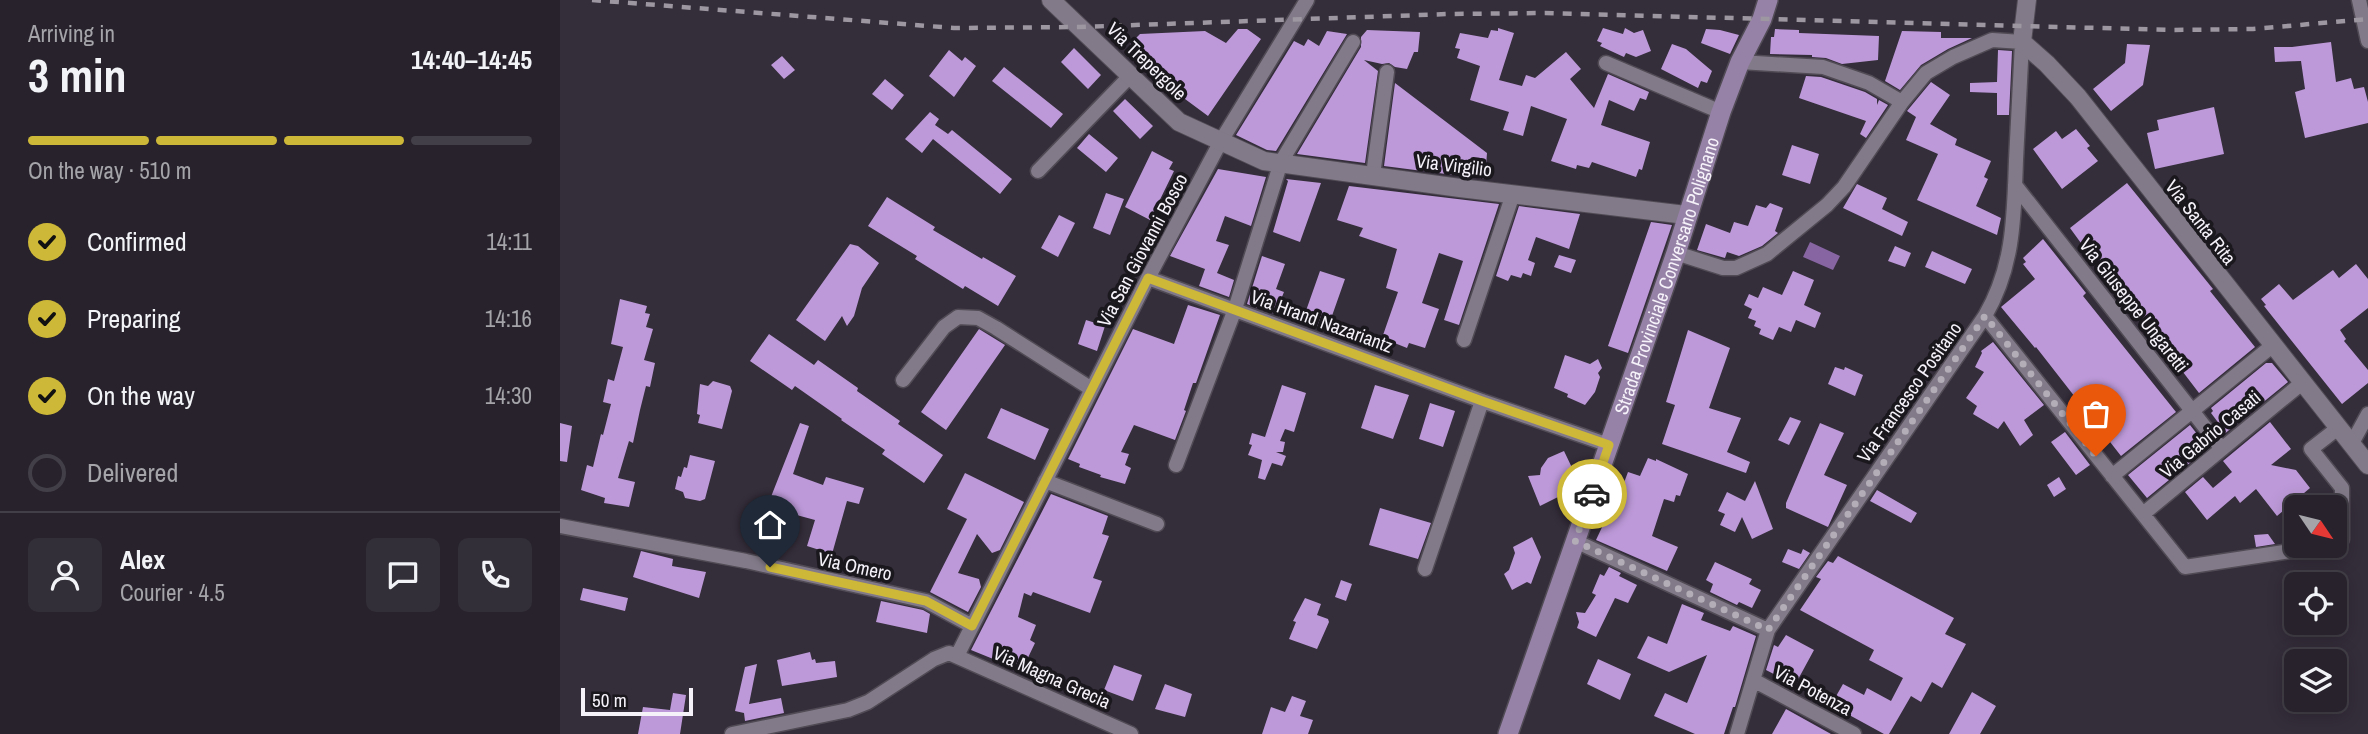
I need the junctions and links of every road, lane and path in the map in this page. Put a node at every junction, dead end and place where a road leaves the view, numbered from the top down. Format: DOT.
graph roads {
  1 [pos="1051,0"];
  2 [pos="1065,0"];
  3 [pos="1307,0"];
  4 [pos="2027,0"];
  5 [pos="2359,0"];
  6 [pos="1765,9"];
  7 [pos="1079,27"];
  8 [pos="2368,41"];
  9 [pos="1353,42"];
  10 [pos="2022,42"];
  11 [pos="1740,62"];
  12 [pos="1606,63"];
  13 [pos="1387,72"];
  14 [pos="1131,75"];
  15 [pos="1902,102"];
  16 [pos="1721,112"];
  17 [pos="1221,141"];
  18 [pos="1281,162"];
  19 [pos="1038,171"];
  20 [pos="1373,176"];
  21 [pos="2015,185"];
  22 [pos="1513,194"];
  23 [pos="1686,215"];
  24 [pos="1676,253"];
  25 [pos="1148,278"];
  26 [pos="1235,309"];
  27 [pos="1985,316"];
  28 [pos="1464,340"];
  29 [pos="2272,346"];
  30 [pos="903,380"];
  31 [pos="2302,383"];
  32 [pos="1090,388"];
  33 [pos="1482,401"];
  34 [pos="2192,411"];
  35 [pos="2368,414"];
  36 [pos="2338,428"];
  37 [pos="1609,445"];
  38 [pos="2351,445"];
  39 [pos="2222,449"];
  40 [pos="1176,465"];
  41 [pos="2368,465"];
  42 [pos="2112,476"];
  43 [pos="1045,481"];
  44 [pos="2342,495"];
  45 [pos="2143,514"];
  46 [pos="1157,524"];
  47 [pos="560,526"];
  48 [pos="1575,541"];
  49 [pos="2284,552"];
  50 [pos="1425,569"];
  51 [pos="972,626"];
  52 [pos="1768,630"];
  53 [pos="957,656"];
  54 [pos="1753,680"];
  55 [pos="732,734"];
  56 [pos="1131,734"];
  57 [pos="1508,734"];
  58 [pos="1737,734"];
  59 [pos="1854,734"];
  1 -- 7 [label="street, Via Trepergole"];
  2 -- 7 [label="street"];
  3 -- 17 [label="street, Via San Giovanni Bosco"];
  4 -- 10 [label="street"];
  5 -- 8 [label="street"];
  6 -- 11 [label="main road, Strada Provinciale Conversano Polignano"];
  7 -- 14 [label="street, Via Trepergole"];
  9 -- 18 [label="street"];
  10 -- 15 [label="street"];
  10 -- 21 [label="street, Via Francesco Positano"];
  10 -- 29 [label="street, Via Santa Rita"];
  11 -- 15 [label="street"];
  11 -- 16 [label="main road, Strada Provinciale Conversano Polignano"];
  12 -- 16 [label="street"];
  13 -- 20 [label="street"];
  14 -- 17 [label="street, Via Trepergole"];
  14 -- 19 [label="street"];
  15 -- 24 [label="street"];
  16 -- 23 [label="main road, Strada Provinciale Conversano Polignano"];
  17 -- 18 [label="street, Via Virgilio"];
  17 -- 25 [label="street, Via San Giovanni Bosco"];
  18 -- 20 [label="street, Via Virgilio"];
  18 -- 26 [label="street"];
  20 -- 22 [label="street, Via Virgilio"];
  21 -- 27 [label="street, Via Francesco Positano"];
  21 -- 34 [label="street, Via Giuseppe Ungaretti"];
  22 -- 23 [label="street, Via Virgilio"];
  22 -- 28 [label="street"];
  23 -- 24 [label="main road, Strada Provinciale Conversano Polignano"];
  24 -- 37 [label="main road, Strada Provinciale Conversano Polignano"];
  25 -- 26 [label="street, Via Hrand Nazariantz"];
  25 -- 32 [label="street, Via San Giovanni Bosco"];
  26 -- 33 [label="street, Via Hrand Nazariantz"];
  26 -- 40 [label="street"];
  27 -- 42 [label="street"];
  27 -- 52 [label="street, Via Francesco Positano"];
  29 -- 31 [label="street, Via Santa Rita"];
  29 -- 34 [label="street"];
  30 -- 32 [label="street"];
  31 -- 36 [label="street, Via Santa Rita"];
  31 -- 39 [label="street, Via Gabrio Casati"];
  32 -- 43 [label="street, Via San Giovanni Bosco"];
  33 -- 37 [label="street, Via Hrand Nazariantz"];
  33 -- 50 [label="street"];
  34 -- 39 [label="street, Via Giuseppe Ungaretti"];
  34 -- 42 [label="street"];
  35 -- 38 [label="street"];
  36 -- 38 [label="street, Via Santa Rita"];
  36 -- 44 [label="street"];
  37 -- 48 [label="main road, Strada Provinciale Conversano Polignano"];
  38 -- 41 [label="street, Via Santa Rita"];
  39 -- 45 [label="street, Via Gabrio Casati"];
  42 -- 45 [label="street"];
  43 -- 46 [label="street"];
  43 -- 51 [label="street, Via San Giovanni Bosco"];
  45 -- 49 [label="street"];
  47 -- 51 [label="street, Via Omero"];
  48 -- 52 [label="street"];
  48 -- 57 [label="main road, Strada Provinciale Conversano Polignano"];
  51 -- 53 [label="street, Via San Giovanni Bosco"];
  52 -- 54 [label="street, Via Francesco Positano"];
  53 -- 55 [label="street"];
  53 -- 56 [label="street, Via Magna Grecia"];
  54 -- 58 [label="street, Via Francesco Positano"];
  54 -- 59 [label="street, Via Potenza"];
}
